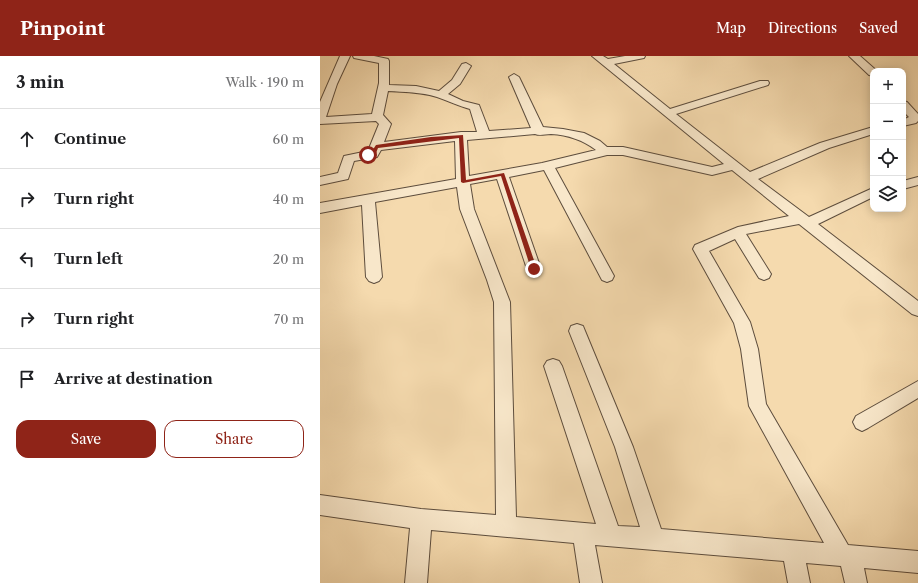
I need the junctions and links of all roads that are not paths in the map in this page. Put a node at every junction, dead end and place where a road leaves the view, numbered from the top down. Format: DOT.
graph roads {
  1 [pos="345,56"];
  2 [pos="358,56"];
  3 [pos="640,56"];
  4 [pos="854,56"];
  5 [pos="601,60"];
  6 [pos="466,66"];
  7 [pos="870,70"];
  8 [pos="514,77"];
  9 [pos="764,83"];
  10 [pos="383,88"];
  11 [pos="441,94"];
  12 [pos="906,106"];
  13 [pos="667,112"];
  14 [pos="916,113"];
  15 [pos="320,117"];
  16 [pos="378,117"];
  17 [pos="320,121"];
  18 [pos="906,122"];
  19 [pos="870,131"];
  20 [pos="539,132"];
  21 [pos="484,135"];
  22 [pos="461,136"];
  23 [pos="376,147"];
  24 [pos="604,151"];
  25 [pos="548,166"];
  26 [pos="733,166"];
  27 [pos="502,174"];
  28 [pos="344,176"];
  29 [pos="749,178"];
  30 [pos="320,181"];
  31 [pos="463,182"];
  32 [pos="918,182"];
  33 [pos="906,184"];
  34 [pos="870,193"];
  35 [pos="368,199"];
  36 [pos="345,203"];
  37 [pos="320,208"];
  38 [pos="804,221"];
  39 [pos="737,232"];
  40 [pos="534,269"];
  41 [pos="764,274"];
  42 [pos="607,276"];
  43 [pos="374,277"];
  44 [pos="916,307"];
  45 [pos="577,331"];
  46 [pos="553,366"];
  47 [pos="918,389"];
  48 [pos="862,422"];
  49 [pos="320,505"];
  50 [pos="421,519"];
  51 [pos="506,526"];
  52 [pos="583,533"];
  53 [pos="611,536"];
  54 [pos="654,539"];
  55 [pos="792,550"];
  56 [pos="846,555"];
  57 [pos="918,562"];
  58 [pos="416,583"];
  59 [pos="591,583"];
  60 [pos="799,583"];
  61 [pos="856,583"];
  1 -- 15 [label="street"];
  2 -- 10 [label="street"];
  3 -- 5 [label="street"];
  4 -- 7 [label="street"];
  5 -- 13 [label="street"];
  6 -- 11 [label="street"];
  8 -- 20 [label="street"];
  9 -- 13 [label="street"];
  10 -- 11 [label="street"];
  10 -- 16 [label="street"];
  11 -- 21 [label="street"];
  12 -- 14 [label="street"];
  13 -- 26 [label="street"];
  14 -- 18 [label="street"];
  16 -- 17 [label="street"];
  16 -- 23 [label="street"];
  19 -- 29 [label="street"];
  20 -- 21 [label="street"];
  20 -- 24 [label="street"];
  21 -- 22 [label="street"];
  22 -- 23 [label="street"];
  22 -- 31 [label="street"];
  23 -- 28 [label="street"];
  24 -- 25 [label="street"];
  24 -- 26 [label="street"];
  25 -- 27 [label="street"];
  25 -- 42 [label="street"];
  26 -- 29 [label="street"];
  27 -- 31 [label="street"];
  27 -- 40 [label="street"];
  28 -- 30 [label="street"];
  28 -- 36 [label="street"];
  29 -- 38 [label="street"];
  31 -- 35 [label="street"];
  31 -- 51 [label="street"];
  32 -- 33 [label="street"];
  34 -- 38 [label="street"];
  35 -- 36 [label="street"];
  35 -- 43 [label="street"];
  36 -- 37 [label="street"];
  38 -- 39 [label="street"];
  38 -- 44 [label="street"];
  39 -- 41 [label="street"];
  39 -- 56 [label="street"];
  45 -- 54 [label="street"];
  46 -- 53 [label="street"];
  47 -- 48 [label="street"];
  49 -- 50 [label="street"];
  50 -- 51 [label="street"];
  50 -- 58 [label="street"];
  51 -- 52 [label="street"];
  52 -- 53 [label="street"];
  52 -- 59 [label="street"];
  53 -- 54 [label="street"];
  54 -- 55 [label="street"];
  55 -- 56 [label="street"];
  55 -- 60 [label="street"];
  56 -- 57 [label="street"];
  56 -- 61 [label="street"];
}
